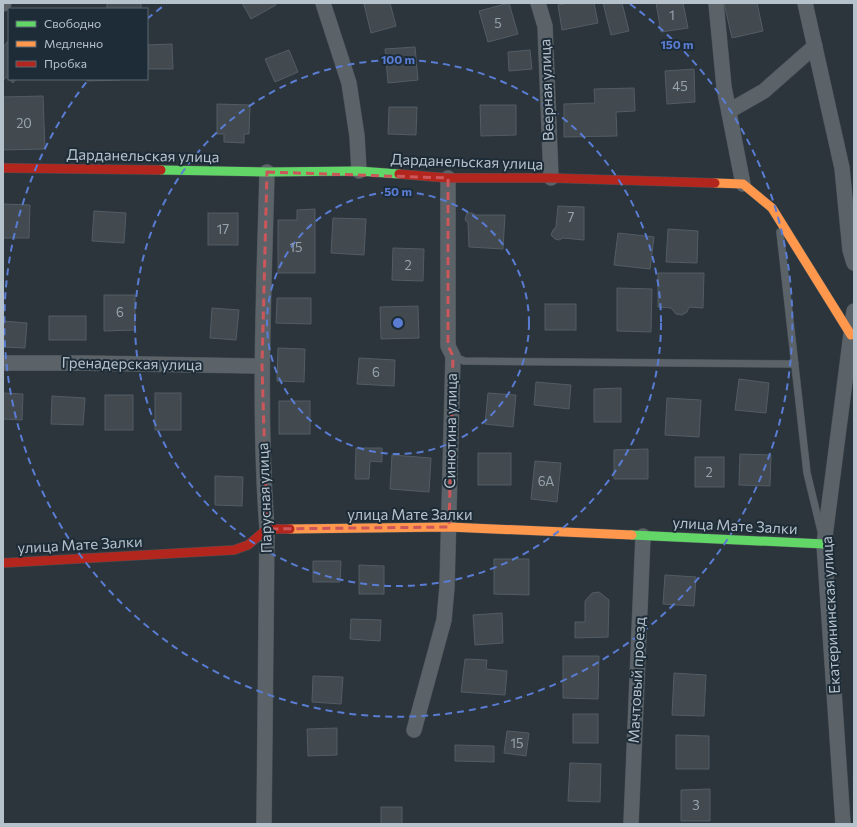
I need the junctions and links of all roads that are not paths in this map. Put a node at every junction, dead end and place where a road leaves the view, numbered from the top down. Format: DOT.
graph roads {
  1 [pos="323,3"];
  2 [pos="538,3"];
  3 [pos="716,3"];
  4 [pos="805,3"];
  5 [pos="815,46"];
  6 [pos="729,111"];
  7 [pos="3,168"];
  8 [pos="359,171"];
  9 [pos="267,172"];
  10 [pos="448,178"];
  11 [pos="551,178"];
  12 [pos="743,184"];
  13 [pos="778,218"];
  14 [pos="854,263"];
  15 [pos="854,311"];
  16 [pos="851,335"];
  17 [pos="453,356"];
  18 [pos="3,363"];
  19 [pos="795,364"];
  20 [pos="262,366"];
  21 [pos="449,527"];
  22 [pos="266,529"];
  23 [pos="643,536"];
  24 [pos="824,544"];
  25 [pos="3,563"];
  26 [pos="414,730"];
  27 [pos="264,824"];
  28 [pos="631,824"];
  29 [pos="843,824"];
  1 -- 8 [label="street"];
  2 -- 11 [label="street, Веерная улица"];
  3 -- 6 [label="street"];
  4 -- 5 [label="street"];
  5 -- 6 [label="street"];
  5 -- 14 [label="street"];
  6 -- 12 [label="street"];
  7 -- 9 [label="street, Дарданельская улица"];
  8 -- 9 [label="street, Дарданельская улица"];
  8 -- 10 [label="street, Дарданельская улица"];
  9 -- 20 [label="street, Парусная улица"];
  10 -- 11 [label="street, Дарданельская улица"];
  10 -- 17 [label="street, Синютина улица"];
  11 -- 12 [label="street, Дарданельская улица"];
  12 -- 13 [label="street"];
  13 -- 16 [label="street"];
  13 -- 19 [label="lane"];
  15 -- 16 [label="street, Екатерининская улица"];
  16 -- 24 [label="street, Екатерининская улица"];
  17 -- 19 [label="lane"];
  17 -- 21 [label="street, Синютина улица"];
  18 -- 20 [label="street, Гренадерская улица"];
  19 -- 24 [label="lane"];
  20 -- 22 [label="street, Парусная улица"];
  21 -- 22 [label="street, улица Мате Залки"];
  21 -- 23 [label="street, улица Мате Залки"];
  21 -- 26 [label="street, Синютина улица"];
  22 -- 25 [label="street, улица Мате Залки"];
  22 -- 27 [label="street, Парусная улица"];
  23 -- 24 [label="street, улица Мате Залки"];
  23 -- 28 [label="street, Мачтовый проезд"];
  24 -- 29 [label="street, Екатерининская улица"];
}
